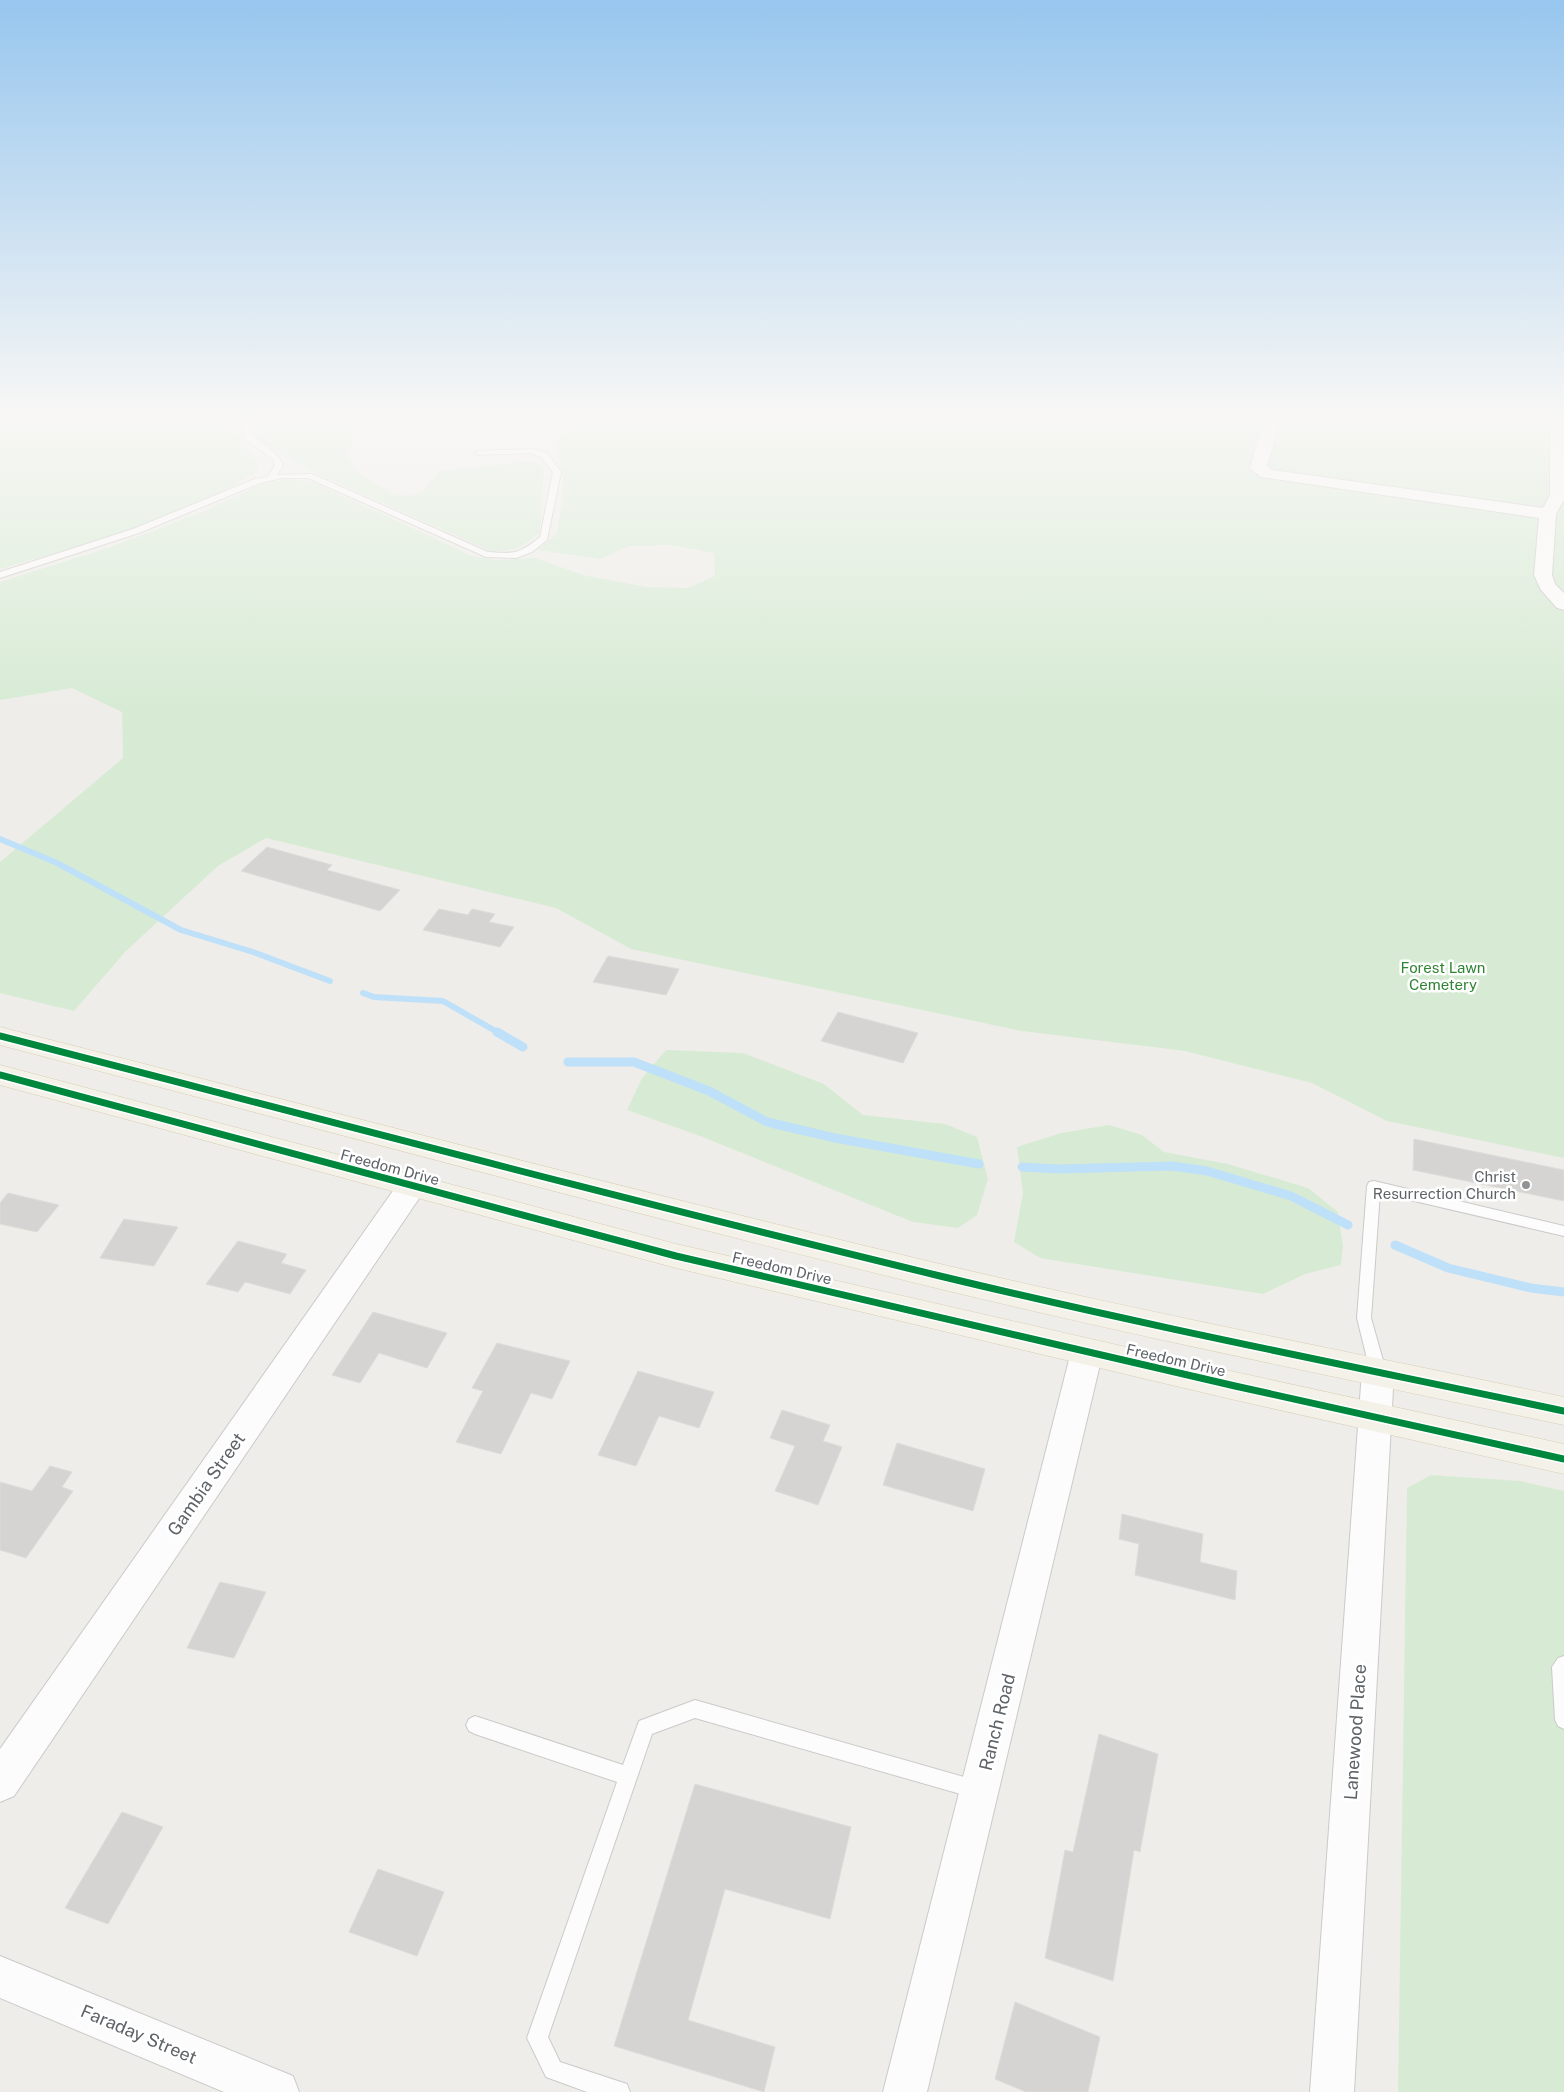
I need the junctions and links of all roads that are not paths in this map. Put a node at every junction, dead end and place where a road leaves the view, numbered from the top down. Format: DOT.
graph roads {
  1 [pos="183,512"];
  2 [pos="390,512"];
  3 [pos="549,512"];
  4 [pos="1531,512"];
  5 [pos="1548,514"];
  6 [pos="0,575"];
  7 [pos="1564,604"];
  8 [pos="0,1036"];
  9 [pos="0,1075"];
  10 [pos="412,1186"];
  11 [pos="1564,1231"];
  12 [pos="1087,1352"];
  13 [pos="1378,1371"];
  14 [pos="1564,1411"];
  15 [pos="1375,1417"];
  16 [pos="1564,1459"];
  17 [pos="1564,1664"];
  18 [pos="1564,1720"];
  19 [pos="475,1725"];
  20 [pos="628,1776"];
  21 [pos="0,1782"];
  22 [pos="980,1790"];
  23 [pos="0,1977"];
  24 [pos="277,2092"];
  25 [pos="619,2092"];
  26 [pos="905,2092"];
  27 [pos="1332,2092"];
  1 -- 6 [label="lane"];
  2 -- 3 [label="lane"];
  4 -- 5 [label="street"];
  5 -- 7 [label="street"];
  8 -- 13 [label="main road, Freedom Drive"];
  9 -- 10 [label="main road, Freedom Drive"];
  10 -- 12 [label="main road, Freedom Drive"];
  10 -- 21 [label="street, Gambia Street"];
  11 -- 13 [label="lane"];
  12 -- 15 [label="main road, Freedom Drive"];
  12 -- 22 [label="street, Ranch Road"];
  13 -- 14 [label="main road, Freedom Drive"];
  13 -- 15 [label="street, Lanewood Place"];
  15 -- 16 [label="main road, Freedom Drive"];
  15 -- 27 [label="street, Lanewood Place"];
  17 -- 18 [label="lane"];
  19 -- 20 [label="lane"];
  20 -- 22 [label="lane"];
  20 -- 25 [label="lane"];
  22 -- 26 [label="street, Ranch Road"];
  23 -- 24 [label="street, Faraday Street"];
}
